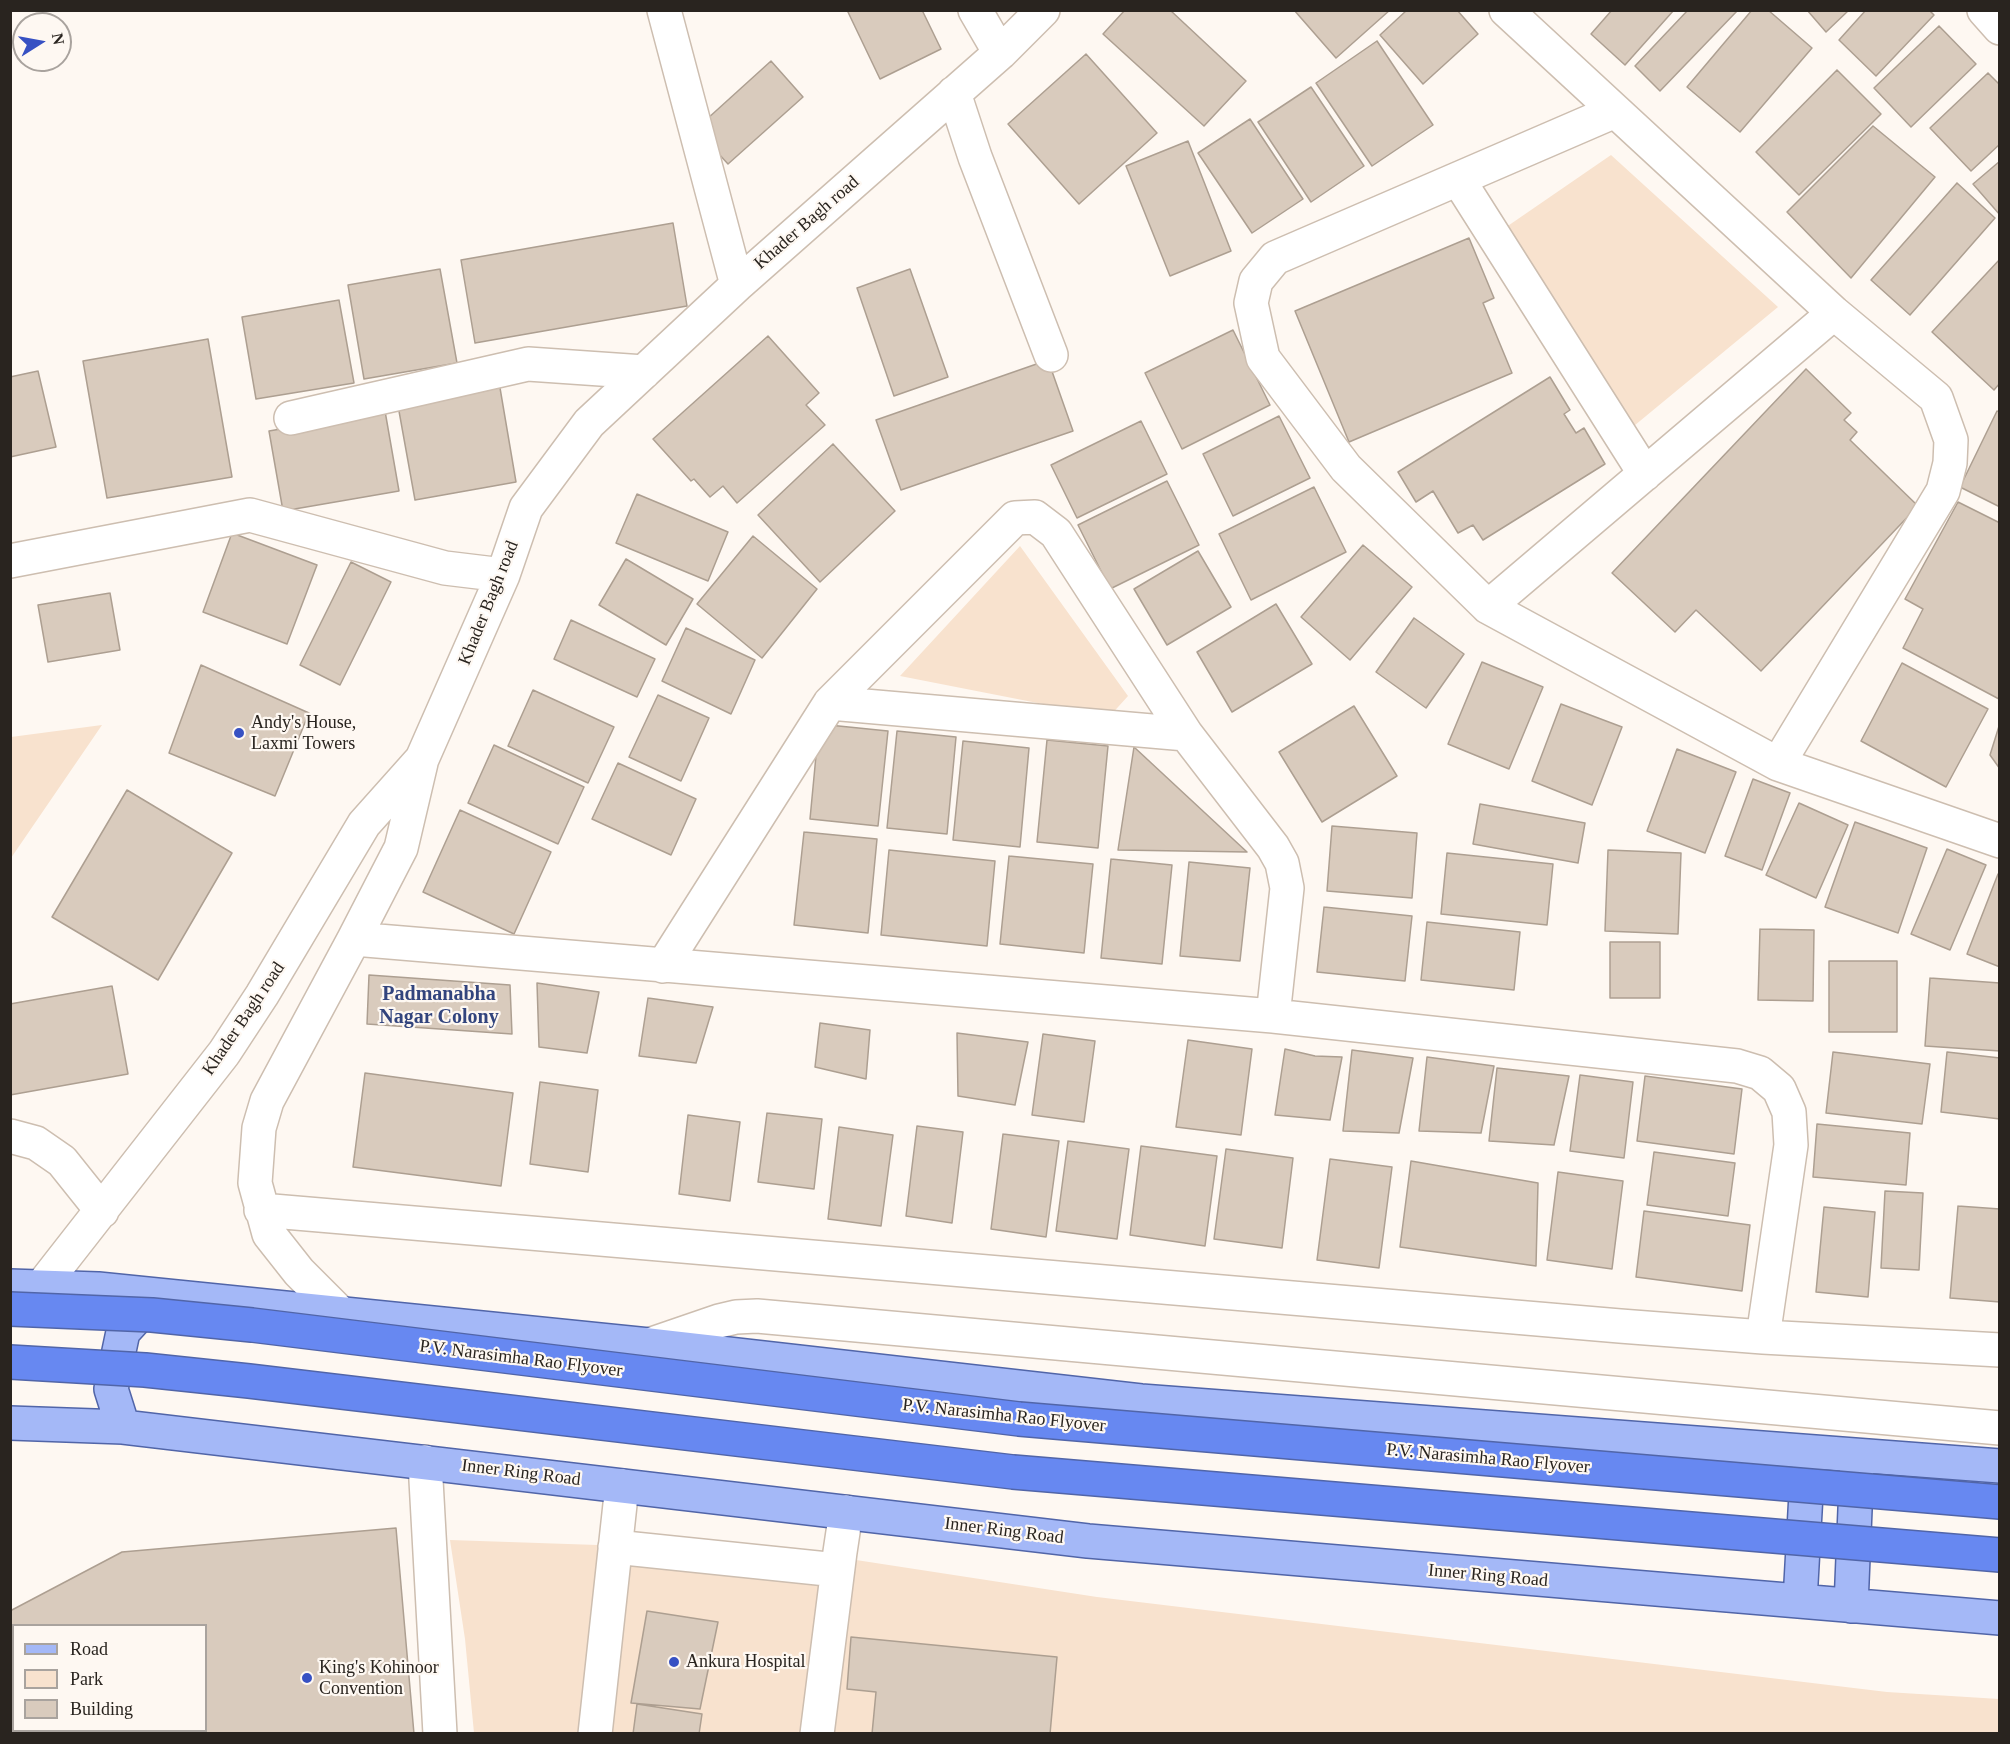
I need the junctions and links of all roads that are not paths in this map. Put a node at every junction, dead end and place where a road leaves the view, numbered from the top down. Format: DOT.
graph roads {
  1 [pos="664,10"];
  2 [pos="975,10"];
  3 [pos="1043,10"];
  4 [pos="1506,10"];
  5 [pos="1984,10"];
  6 [pos="2000,28"];
  7 [pos="1000,53"];
  8 [pos="954,93"];
  9 [pos="1616,111"];
  10 [pos="1458,179"];
  11 [pos="737,285"];
  12 [pos="1834,313"];
  13 [pos="1052,355"];
  14 [pos="644,372"];
  15 [pos="291,418"];
  16 [pos="1646,474"];
  17 [pos="10,561"];
  18 [pos="502,575"];
  19 [pos="1488,607"];
  20 [pos="830,703"];
  21 [pos="1186,734"];
  22 [pos="422,759"];
  23 [pos="1778,764"];
  24 [pos="2000,841"];
  25 [pos="354,939"];
  26 [pos="663,966"];
  27 [pos="1274,1016"];
  28 [pos="10,1136"];
  29 [pos="102,1210"];
  30 [pos="261,1210"];
  31 [pos="26,1286"];
  32 [pos="157,1295"];
  33 [pos="10,1309"];
  34 [pos="342,1315"];
  35 [pos="1763,1337"];
  36 [pos="649,1345"];
  37 [pos="2000,1350"];
  38 [pos="10,1362"];
  39 [pos="10,1423"];
  40 [pos="123,1427"];
  41 [pos="2000,1428"];
  42 [pos="1808,1450"];
  43 [pos="1857,1454"];
  44 [pos="425,1462"];
  45 [pos="2000,1466"];
  46 [pos="622,1486"];
  47 [pos="2000,1502"];
  48 [pos="846,1512"];
  49 [pos="615,1546"];
  50 [pos="2000,1555"];
  51 [pos="837,1570"];
  52 [pos="1800,1601"];
  53 [pos="1851,1606"];
  54 [pos="2000,1618"];
  55 [pos="440,1734"];
  56 [pos="595,1734"];
  57 [pos="817,1734"];
  1 -- 11 [label="street"];
  2 -- 7 [label="street"];
  3 -- 7 [label="street, Khader Bagh road"];
  4 -- 9 [label="street"];
  5 -- 6 [label="street"];
  7 -- 8 [label="street, Khader Bagh road"];
  8 -- 11 [label="street, Khader Bagh road"];
  8 -- 13 [label="street"];
  9 -- 10 [label="street"];
  9 -- 12 [label="street"];
  10 -- 16 [label="street"];
  10 -- 19 [label="street"];
  11 -- 14 [label="street, Khader Bagh road"];
  12 -- 16 [label="street"];
  12 -- 23 [label="street"];
  14 -- 15 [label="street"];
  14 -- 18 [label="street, Khader Bagh road"];
  16 -- 19 [label="street"];
  17 -- 18 [label="street"];
  18 -- 22 [label="street, Khader Bagh road"];
  19 -- 23 [label="street"];
  20 -- 21 [label="street"];
  20 -- 21 [label="street"];
  20 -- 26 [label="street"];
  21 -- 27 [label="street"];
  22 -- 25 [label="street"];
  22 -- 29 [label="street, Khader Bagh road"];
  23 -- 24 [label="street"];
  25 -- 26 [label="street"];
  25 -- 30 [label="street"];
  26 -- 27 [label="street"];
  27 -- 35 [label="street"];
  28 -- 29 [label="street"];
  29 -- 31 [label="street, Khader Bagh road"];
  30 -- 34 [label="street"];
  30 -- 35 [label="street"];
  31 -- 32 [label="main road"];
  32 -- 34 [label="main road"];
  32 -- 40 [label="main road"];
  33 -- 47 [label="highway, P.V. Narasimha Rao Flyover, bridge"];
  34 -- 36 [label="main road"];
  35 -- 37 [label="street"];
  36 -- 41 [label="street"];
  36 -- 42 [label="main road"];
  38 -- 50 [label="highway, bridge"];
  39 -- 40 [label="main road, Inner Ring Road"];
  40 -- 44 [label="main road, Inner Ring Road"];
  42 -- 43 [label="main road"];
  42 -- 52 [label="main road"];
  43 -- 45 [label="main road"];
  43 -- 53 [label="main road"];
  44 -- 46 [label="main road, Inner Ring Road"];
  44 -- 55 [label="street"];
  46 -- 48 [label="main road, Inner Ring Road"];
  46 -- 49 [label="street"];
  48 -- 51 [label="street"];
  48 -- 52 [label="main road, Inner Ring Road"];
  49 -- 51 [label="street"];
  49 -- 56 [label="street"];
  51 -- 57 [label="street"];
  52 -- 53 [label="main road, Inner Ring Road"];
  53 -- 54 [label="main road, Inner Ring Road"];
}
